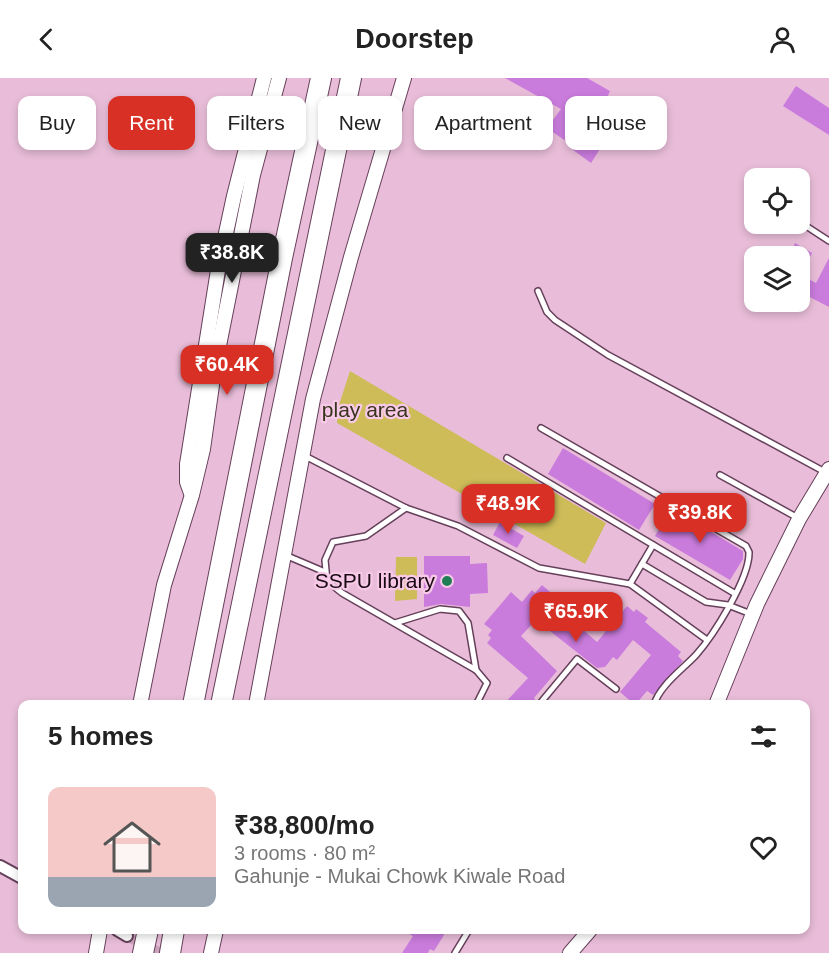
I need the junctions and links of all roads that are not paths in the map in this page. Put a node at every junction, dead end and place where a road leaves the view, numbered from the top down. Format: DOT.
graph roads {
  1 [pos="264,78"];
  2 [pos="279,78"];
  3 [pos="321,78"];
  4 [pos="351,78"];
  5 [pos="404,78"];
  6 [pos="810,229"];
  7 [pos="829,241"];
  8 [pos="538,291"];
  9 [pos="541,428"];
  10 [pos="301,454"];
  11 [pos="507,458"];
  12 [pos="828,471"];
  13 [pos="720,475"];
  14 [pos="192,495"];
  15 [pos="406,508"];
  16 [pos="800,519"];
  17 [pos="653,545"];
  18 [pos="282,554"];
  19 [pos="642,564"];
  20 [pos="325,572"];
  21 [pos="630,584"];
  22 [pos="734,593"];
  23 [pos="728,605"];
  24 [pos="753,615"];
  25 [pos="395,623"];
  26 [pos="707,640"];
  27 [pos="476,670"];
  28 [pos="616,689"];
  29 [pos="141,700"];
  30 [pos="194,700"];
  31 [pos="221,700"];
  32 [pos="257,700"];
  33 [pos="478,700"];
  34 [pos="543,700"];
  35 [pos="657,700"];
  36 [pos="718,700"];
  37 [pos="0,866"];
  38 [pos="18,876"];
  39 [pos="99,934"];
  40 [pos="147,934"];
  41 [pos="173,934"];
  42 [pos="215,934"];
  43 [pos="466,934"];
  44 [pos="587,934"];
  45 [pos="96,953"];
  46 [pos="143,953"];
  47 [pos="170,953"];
  48 [pos="211,953"];
  49 [pos="454,953"];
  50 [pos="570,953"];
  1 -- 14 [label="street"];
  2 -- 14 [label="street"];
  3 -- 30 [label="highway"];
  4 -- 31 [label="highway"];
  5 -- 10 [label="street"];
  6 -- 7 [label="lane"];
  8 -- 12 [label="lane"];
  9 -- 22 [label="lane"];
  10 -- 15 [label="lane"];
  10 -- 18 [label="street"];
  11 -- 17 [label="lane"];
  12 -- 16 [label="street"];
  13 -- 16 [label="lane"];
  14 -- 29 [label="street"];
  15 -- 20 [label="lane"];
  15 -- 21 [label="lane"];
  16 -- 24 [label="street"];
  17 -- 19 [label="lane"];
  17 -- 22 [label="lane"];
  18 -- 20 [label="lane"];
  18 -- 32 [label="street"];
  19 -- 21 [label="lane"];
  19 -- 23 [label="lane"];
  20 -- 25 [label="lane"];
  21 -- 26 [label="lane"];
  22 -- 23 [label="lane"];
  23 -- 24 [label="lane"];
  23 -- 26 [label="lane"];
  24 -- 36 [label="street"];
  25 -- 27 [label="lane"];
  25 -- 27 [label="lane"];
  26 -- 35 [label="lane"];
  27 -- 33 [label="lane"];
  28 -- 34 [label="lane"];
  37 -- 38 [label="street"];
  39 -- 45 [label="street"];
  40 -- 46 [label="highway"];
  41 -- 47 [label="highway"];
  42 -- 48 [label="street"];
  43 -- 49 [label="lane"];
  44 -- 50 [label="street"];
}
